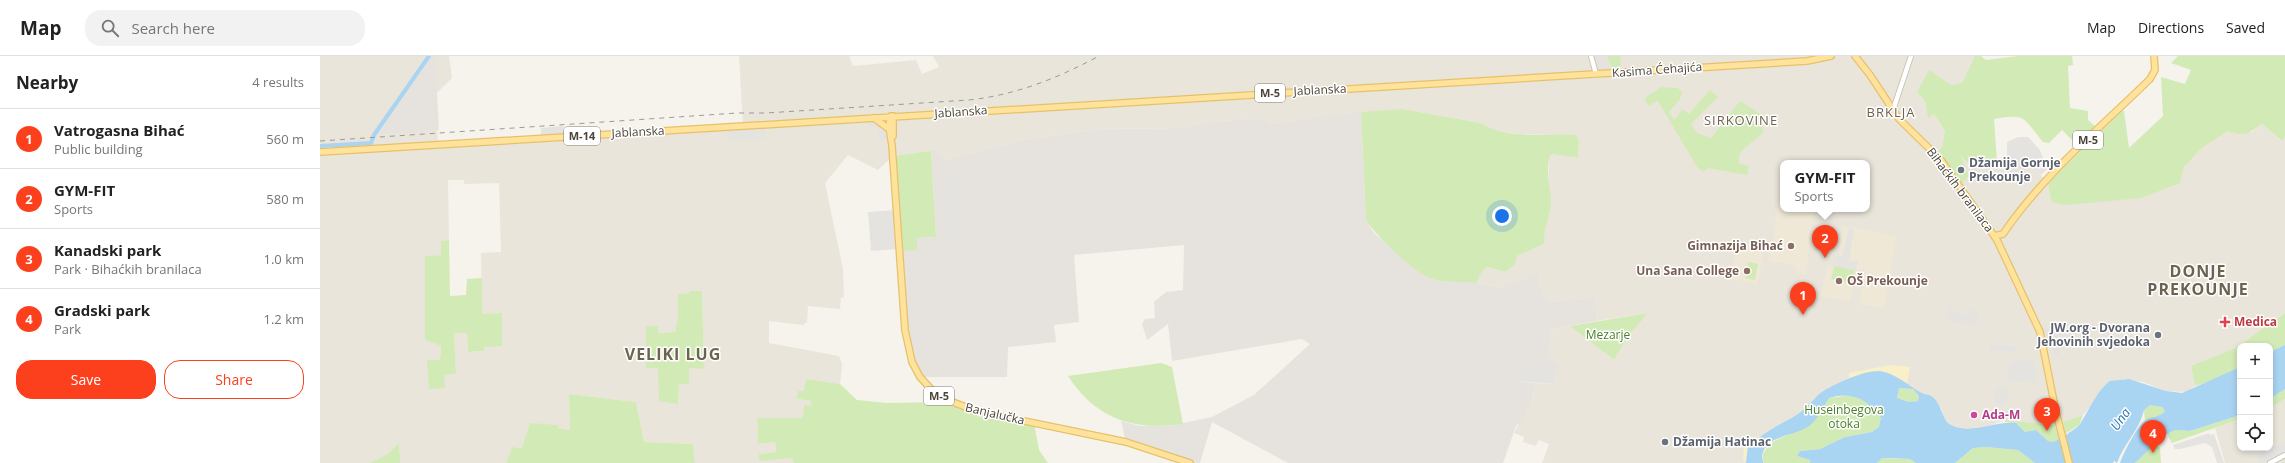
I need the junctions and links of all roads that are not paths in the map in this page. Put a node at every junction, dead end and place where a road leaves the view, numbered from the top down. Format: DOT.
graph roads {
  1 [pos="1591,56"];
  2 [pos="1831,56"];
  3 [pos="1855,56"];
  4 [pos="1910,56"];
  5 [pos="2154,56"];
  6 [pos="1599,73"];
  7 [pos="1893,110"];
  8 [pos="892,116"];
  9 [pos="871,118"];
  10 [pos="889,129"];
  11 [pos="892,146"];
  12 [pos="320,152"];
  13 [pos="2004,234"];
  14 [pos="1994,236"];
  15 [pos="2003,252"];
  16 [pos="2285,455"];
  17 [pos="1190,463"];
  18 [pos="2069,463"];
  19 [pos="2270,463"];
  1 -- 6 [label="street"];
  2 -- 6 [label="main road, Kasima Ćehajića / M-5"];
  3 -- 7 [label="main road, Bihaćkih branilaca"];
  4 -- 7 [label="street"];
  5 -- 13 [label="main road, M-5"];
  6 -- 8 [label="main road, Jablanska / M-5"];
  7 -- 14 [label="main road, Bihaćkih branilaca"];
  8 -- 9 [label="main road, Jablanska / M-14"];
  8 -- 10 [label="main road, M-5"];
  8 -- 11 [label="main road, M-5"];
  9 -- 10 [label="main road"];
  9 -- 12 [label="main road, Jablanska / M-14"];
  10 -- 11 [label="main road, M-5"];
  11 -- 17 [label="main road, Banjalučka / M-5"];
  13 -- 14 [label="main road"];
  13 -- 15 [label="main road, Bihaćkih branilaca"];
  14 -- 15 [label="main road, Bihaćkih branilaca"];
  15 -- 18 [label="main road, Bihaćkih branilaca"];
  16 -- 19 [label="street"];
}
